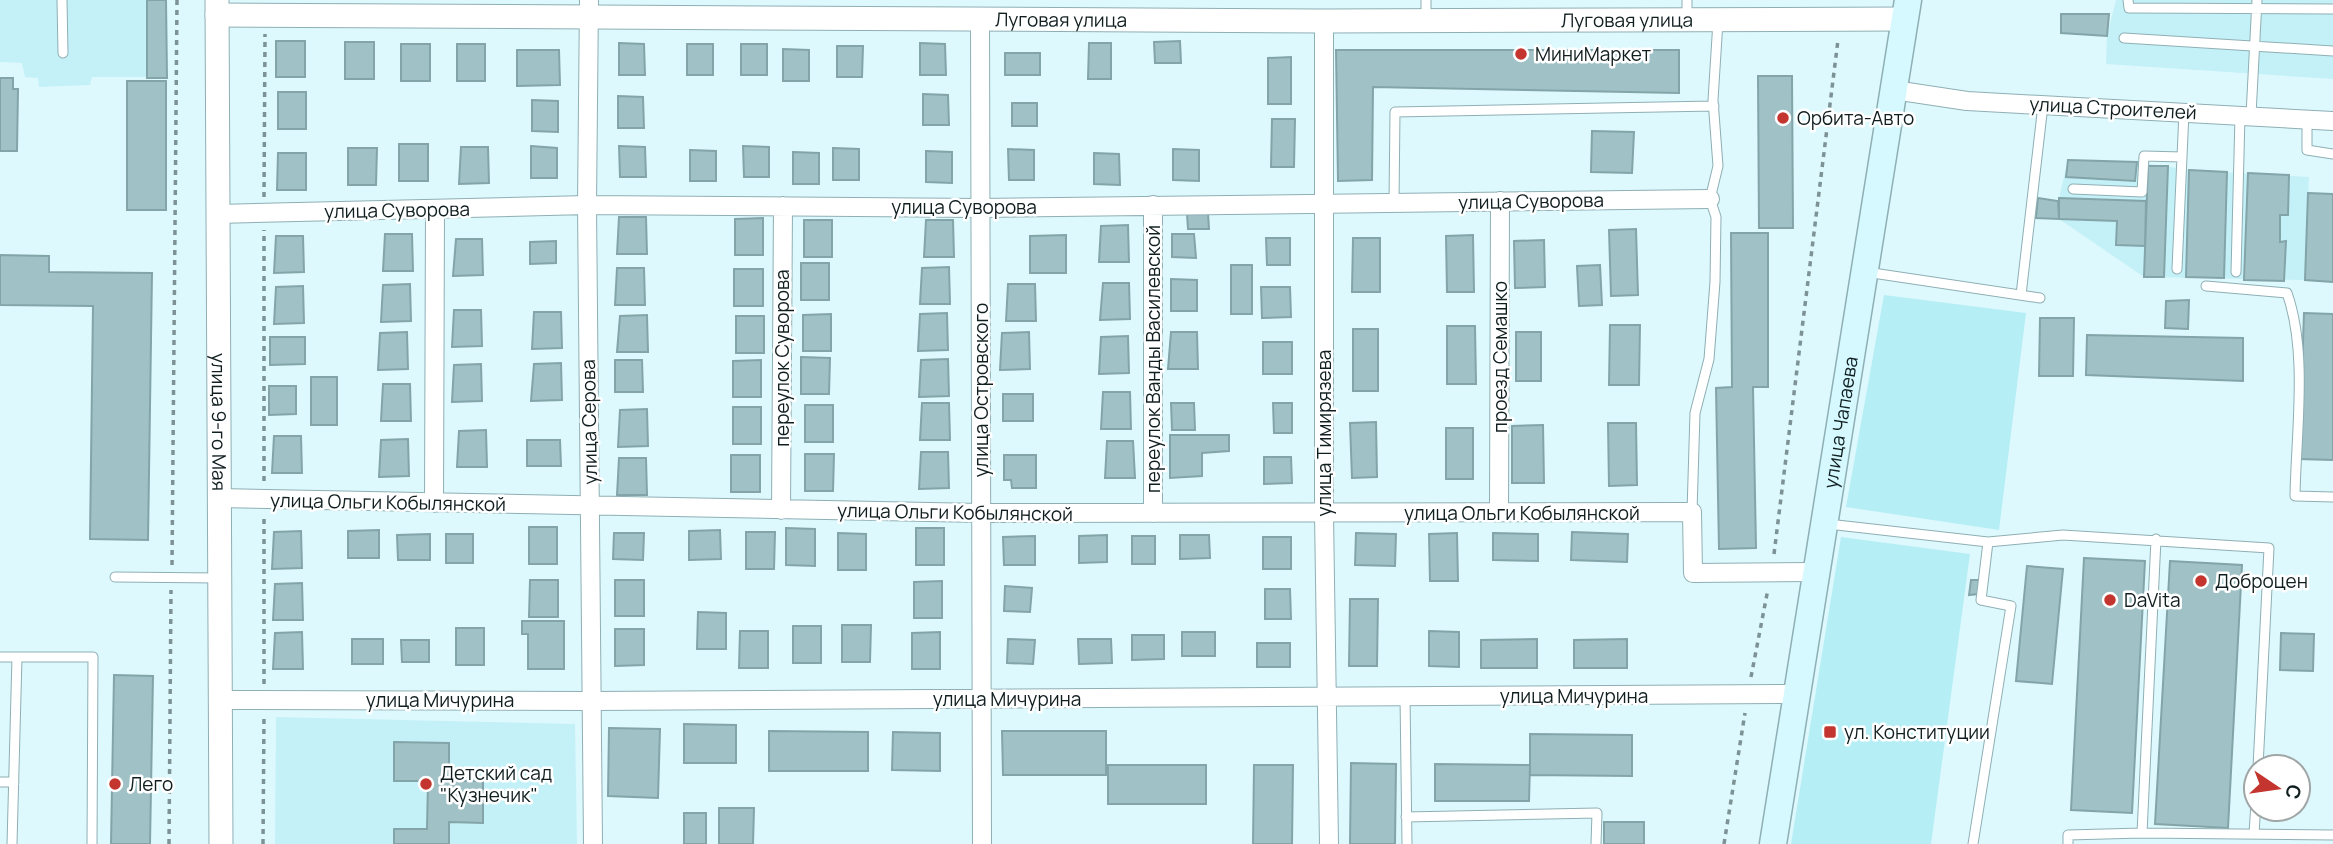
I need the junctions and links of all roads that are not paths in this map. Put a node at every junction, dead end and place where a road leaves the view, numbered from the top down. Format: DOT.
graph roads {
  1 [pos="62,0"];
  2 [pos="2128,0"];
  3 [pos="2184,4"];
  4 [pos="2257,4"];
  5 [pos="2331,6"];
  6 [pos="217,8"];
  7 [pos="588,9"];
  8 [pos="1907,9"];
  9 [pos="1426,10"];
  10 [pos="1687,10"];
  11 [pos="981,20"];
  12 [pos="1718,20"];
  13 [pos="1324,21"];
  14 [pos="2124,38"];
  15 [pos="2255,46"];
  16 [pos="2333,51"];
  17 [pos="63,53"];
  18 [pos="1894,90"];
  19 [pos="2043,105"];
  20 [pos="1714,106"];
  21 [pos="2184,112"];
  22 [pos="2246,115"];
  23 [pos="2307,119"];
  24 [pos="2333,121"];
  25 [pos="2333,154"];
  26 [pos="2182,157"];
  27 [pos="2073,189"];
  28 [pos="1710,199"];
  29 [pos="1500,201"];
  30 [pos="1394,203"];
  31 [pos="1324,204"];
  32 [pos="587,205"];
  33 [pos="1153,205"];
  34 [pos="783,206"];
  35 [pos="980,208"];
  36 [pos="435,209"];
  37 [pos="219,214"];
  38 [pos="2177,269"];
  39 [pos="1865,271"];
  40 [pos="2236,272"];
  41 [pos="2206,286"];
  42 [pos="2021,295"];
  43 [pos="2040,298"];
  44 [pos="2333,497"];
  45 [pos="217,498"];
  46 [pos="434,503"];
  47 [pos="590,507"];
  48 [pos="781,510"];
  49 [pos="1692,512"];
  50 [pos="981,513"];
  51 [pos="1153,513"];
  52 [pos="1499,513"];
  53 [pos="1324,514"];
  54 [pos="1824,523"];
  55 [pos="2156,539"];
  56 [pos="1988,542"];
  57 [pos="1816,572"];
  58 [pos="115,577"];
  59 [pos="218,578"];
  60 [pos="0,657"];
  61 [pos="17,657"];
  62 [pos="1796,694"];
  63 [pos="1405,697"];
  64 [pos="1328,698"];
  65 [pos="218,699"];
  66 [pos="981,699"];
  67 [pos="592,701"];
  68 [pos="2259,753"];
  69 [pos="0,782"];
  70 [pos="14,782"];
  71 [pos="1406,817"];
  72 [pos="2255,823"];
  73 [pos="2142,833"];
  74 [pos="2254,834"];
  75 [pos="2333,835"];
  76 [pos="12,844"];
  77 [pos="92,844"];
  78 [pos="221,844"];
  79 [pos="593,844"];
  80 [pos="982,844"];
  81 [pos="1329,844"];
  82 [pos="1407,844"];
  83 [pos="1596,844"];
  84 [pos="1773,844"];
  85 [pos="1973,844"];
  86 [pos="2068,844"];
  1 -- 17 [label="lane"];
  2 -- 3 [label="lane"];
  3 -- 4 [label="lane"];
  4 -- 5 [label="lane"];
  4 -- 15 [label="lane"];
  6 -- 7 [label="street, Луговая улица"];
  6 -- 37 [label="street, улица 9-го Мая"];
  7 -- 11 [label="street, Луговая улица"];
  7 -- 32 [label="street, улица Серова"];
  8 -- 12 [label="street, Луговая улица"];
  8 -- 18 [label="main road, улица Чапаева"];
  9 -- 10 [label="street, Луговая улица"];
  9 -- 13 [label="street, Луговая улица"];
  10 -- 12 [label="street, Луговая улица"];
  11 -- 13 [label="street, Луговая улица"];
  11 -- 35 [label="street, улица Островского"];
  12 -- 20 [label="lane"];
  13 -- 31 [label="street, улица Тимирязева"];
  14 -- 15 [label="lane"];
  15 -- 16 [label="lane"];
  15 -- 22 [label="lane"];
  18 -- 19 [label="street, улица Строителей"];
  18 -- 39 [label="main road, улица Чапаева"];
  19 -- 21 [label="street, улица Строителей"];
  19 -- 42 [label="lane"];
  20 -- 28 [label="lane"];
  20 -- 30 [label="lane"];
  21 -- 22 [label="street, улица Строителей"];
  21 -- 26 [label="lane"];
  22 -- 23 [label="street, улица Строителей"];
  22 -- 40 [label="lane"];
  23 -- 24 [label="street, улица Строителей"];
  23 -- 25 [label="lane"];
  26 -- 27 [label="lane"];
  26 -- 38 [label="lane"];
  28 -- 29 [label="street, улица Суворова"];
  28 -- 49 [label="lane"];
  29 -- 30 [label="street, улица Суворова"];
  29 -- 52 [label="street, проезд Семашко"];
  30 -- 31 [label="street, улица Суворова"];
  31 -- 33 [label="street, улица Суворова"];
  31 -- 53 [label="street, улица Тимирязева"];
  32 -- 34 [label="street, улица Суворова"];
  32 -- 36 [label="street, улица Суворова"];
  32 -- 47 [label="street, улица Серова"];
  33 -- 35 [label="street, улица Суворова"];
  33 -- 51 [label="street, переулок Ванды Василевской"];
  34 -- 35 [label="street, улица Суворова"];
  34 -- 48 [label="street, переулок Суворова"];
  35 -- 50 [label="street, улица Островского"];
  36 -- 37 [label="street, улица Суворова"];
  36 -- 46 [label="street"];
  37 -- 45 [label="street, улица 9-го Мая"];
  39 -- 42 [label="lane"];
  39 -- 54 [label="main road, улица Чапаева"];
  41 -- 44 [label="lane"];
  42 -- 43 [label="lane"];
  45 -- 46 [label="street, улица Ольги Кобылянской"];
  45 -- 59 [label="street, улица 9-го Мая"];
  46 -- 47 [label="street, улица Ольги Кобылянской"];
  47 -- 48 [label="street, улица Ольги Кобылянской"];
  47 -- 67 [label="street, улица Серова"];
  48 -- 50 [label="street, улица Ольги Кобылянской"];
  49 -- 52 [label="street, улица Ольги Кобылянской"];
  49 -- 57 [label="street"];
  50 -- 51 [label="street, улица Ольги Кобылянской"];
  50 -- 66 [label="street, улица Островского"];
  51 -- 53 [label="street, улица Ольги Кобылянской"];
  52 -- 53 [label="street, улица Ольги Кобылянской"];
  53 -- 64 [label="street, улица Тимирязева"];
  54 -- 56 [label="lane"];
  54 -- 57 [label="main road, улица Чапаева"];
  55 -- 56 [label="lane"];
  55 -- 68 [label="lane"];
  55 -- 73 [label="lane"];
  56 -- 85 [label="lane"];
  57 -- 62 [label="main road, улица Чапаева"];
  58 -- 59 [label="lane"];
  59 -- 65 [label="street, улица 9-го Мая"];
  60 -- 61 [label="lane"];
  61 -- 70 [label="lane"];
  61 -- 77 [label="lane"];
  62 -- 63 [label="street, улица Мичурина"];
  62 -- 84 [label="main road, улица Чапаева"];
  63 -- 64 [label="street, улица Мичурина"];
  63 -- 71 [label="lane"];
  64 -- 66 [label="street, улица Мичурина"];
  64 -- 81 [label="street, улица Тимирязева"];
  65 -- 67 [label="street, улица Мичурина"];
  65 -- 78 [label="street, улица 9-го Мая"];
  66 -- 67 [label="street, улица Мичурина"];
  66 -- 80 [label="street, улица Островского"];
  67 -- 79 [label="street, улица Серова"];
  69 -- 70 [label="lane"];
  70 -- 76 [label="lane"];
  71 -- 82 [label="lane"];
  71 -- 83 [label="lane"];
  72 -- 74 [label="lane"];
  73 -- 74 [label="lane"];
  73 -- 86 [label="lane"];
  74 -- 75 [label="lane"];
}
